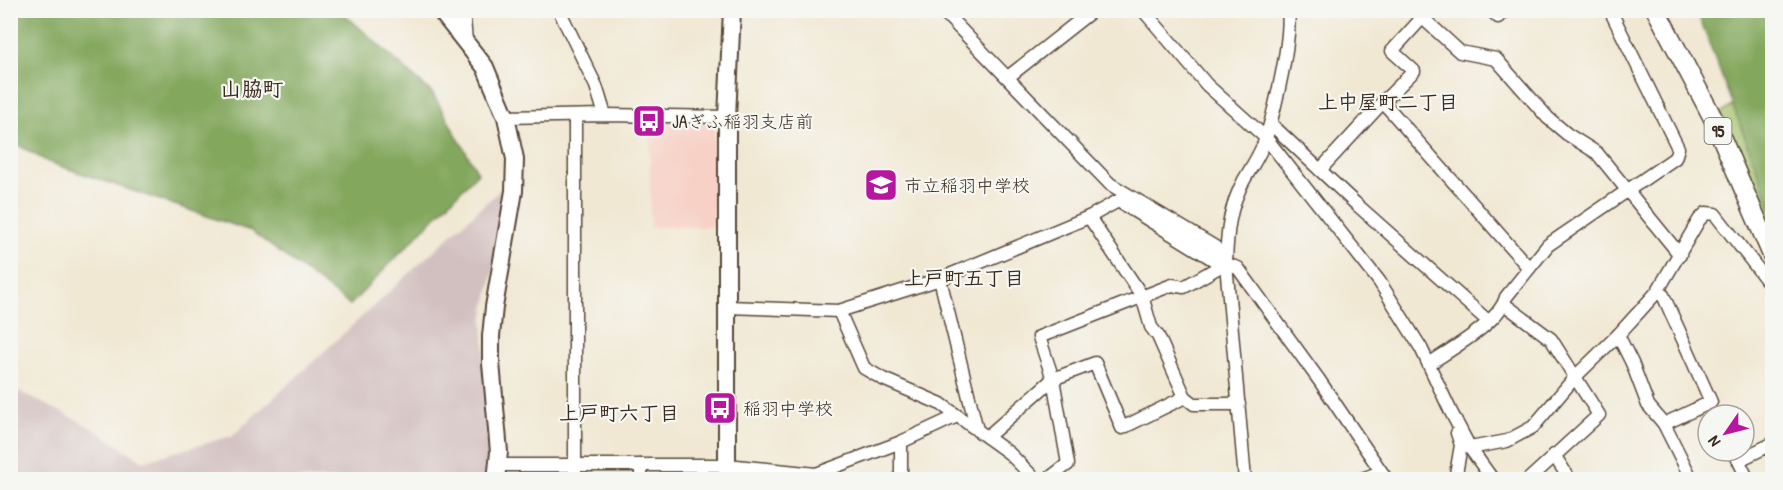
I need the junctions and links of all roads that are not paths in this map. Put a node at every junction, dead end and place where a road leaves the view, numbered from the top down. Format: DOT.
graph roads {
  1 [pos="440,10"];
  2 [pos="461,10"];
  3 [pos="559,10"];
  4 [pos="732,10"];
  5 [pos="942,10"];
  6 [pos="1094,10"];
  7 [pos="1143,10"];
  8 [pos="1288,10"];
  9 [pos="1491,10"];
  10 [pos="1505,10"];
  11 [pos="1610,10"];
  12 [pos="1656,10"];
  13 [pos="1418,14"];
  14 [pos="466,42"];
  15 [pos="1008,77"];
  16 [pos="1383,102"];
  17 [pos="605,115"];
  18 [pos="574,116"];
  19 [pos="506,117"];
  20 [pos="727,117"];
  21 [pos="1271,124"];
  22 [pos="1266,138"];
  23 [pos="1320,170"];
  24 [pos="1629,190"];
  25 [pos="1089,217"];
  26 [pos="1680,255"];
  27 [pos="1773,255"];
  28 [pos="1226,263"];
  29 [pos="1529,268"];
  30 [pos="940,279"];
  31 [pos="1773,287"];
  32 [pos="1657,292"];
  33 [pos="1142,296"];
  34 [pos="1504,304"];
  35 [pos="727,307"];
  36 [pos="839,311"];
  37 [pos="1488,321"];
  38 [pos="1617,335"];
  39 [pos="1429,364"];
  40 [pos="1576,376"];
  41 [pos="1053,379"];
  42 [pos="1185,397"];
  43 [pos="1711,402"];
  44 [pos="1239,404"];
  45 [pos="1450,412"];
  46 [pos="957,416"];
  47 [pos="1664,424"];
  48 [pos="982,434"];
  49 [pos="901,442"];
  50 [pos="1773,444"];
  51 [pos="1470,448"];
  52 [pos="1756,449"];
  53 [pos="1554,455"];
  54 [pos="1741,463"];
  55 [pos="575,465"];
  56 [pos="641,465"];
  57 [pos="501,472"];
  58 [pos="727,472"];
  59 [pos="1384,476"];
  60 [pos="574,480"];
  61 [pos="641,480"];
  62 [pos="901,480"];
  63 [pos="1036,480"];
  64 [pos="1047,480"];
  65 [pos="1245,480"];
  66 [pos="1359,480"];
  67 [pos="1455,480"];
  68 [pos="1493,480"];
  69 [pos="1528,480"];
  70 [pos="1570,480"];
  71 [pos="1692,480"];
  72 [pos="1748,480"];
  1 -- 14 [label="street"];
  2 -- 14 [label="street"];
  3 -- 17 [label="street"];
  4 -- 20 [label="street"];
  5 -- 15 [label="street"];
  6 -- 15 [label="street"];
  7 -- 22 [label="street"];
  8 -- 21 [label="street"];
  9 -- 10 [label="street"];
  11 -- 24 [label="street"];
  12 -- 27 [label="main road, 95"];
  13 -- 16 [label="street"];
  13 -- 24 [label="street"];
  14 -- 19 [label="street"];
  15 -- 28 [label="street"];
  16 -- 23 [label="street"];
  16 -- 29 [label="street"];
  17 -- 18 [label="street"];
  17 -- 20 [label="street"];
  18 -- 19 [label="street"];
  18 -- 55 [label="street"];
  19 -- 57 [label="street"];
  20 -- 35 [label="street"];
  21 -- 22 [label="street"];
  21 -- 23 [label="street"];
  22 -- 28 [label="street"];
  22 -- 39 [label="street"];
  23 -- 37 [label="street"];
  24 -- 26 [label="street"];
  24 -- 29 [label="street"];
  25 -- 28 [label="street"];
  25 -- 30 [label="street"];
  25 -- 33 [label="street"];
  26 -- 31 [label="street"];
  26 -- 32 [label="street"];
  28 -- 33 [label="street"];
  28 -- 44 [label="street"];
  28 -- 59 [label="street"];
  29 -- 34 [label="street"];
  30 -- 36 [label="street"];
  30 -- 48 [label="street"];
  32 -- 38 [label="street"];
  32 -- 43 [label="street"];
  33 -- 41 [label="street"];
  33 -- 42 [label="street"];
  34 -- 37 [label="street"];
  34 -- 40 [label="street"];
  35 -- 36 [label="street"];
  35 -- 58 [label="street"];
  36 -- 46 [label="street"];
  37 -- 39 [label="street"];
  38 -- 40 [label="street"];
  38 -- 47 [label="street"];
  39 -- 45 [label="street"];
  40 -- 51 [label="street"];
  40 -- 53 [label="street"];
  41 -- 42 [label="street"];
  41 -- 48 [label="street"];
  41 -- 64 [label="street"];
  42 -- 44 [label="street"];
  43 -- 47 [label="street"];
  44 -- 65 [label="street"];
  45 -- 51 [label="street"];
  45 -- 67 [label="street"];
  46 -- 48 [label="street"];
  46 -- 49 [label="street"];
  47 -- 71 [label="street"];
  48 -- 63 [label="street"];
  49 -- 58 [label="street"];
  49 -- 62 [label="street"];
  50 -- 52 [label="street"];
  51 -- 68 [label="street"];
  53 -- 69 [label="street"];
  53 -- 70 [label="street"];
  54 -- 72 [label="street"];
  55 -- 56 [label="street"];
  55 -- 57 [label="street"];
  55 -- 60 [label="street"];
  56 -- 58 [label="street"];
  56 -- 61 [label="street"];
  59 -- 66 [label="street"];
}
